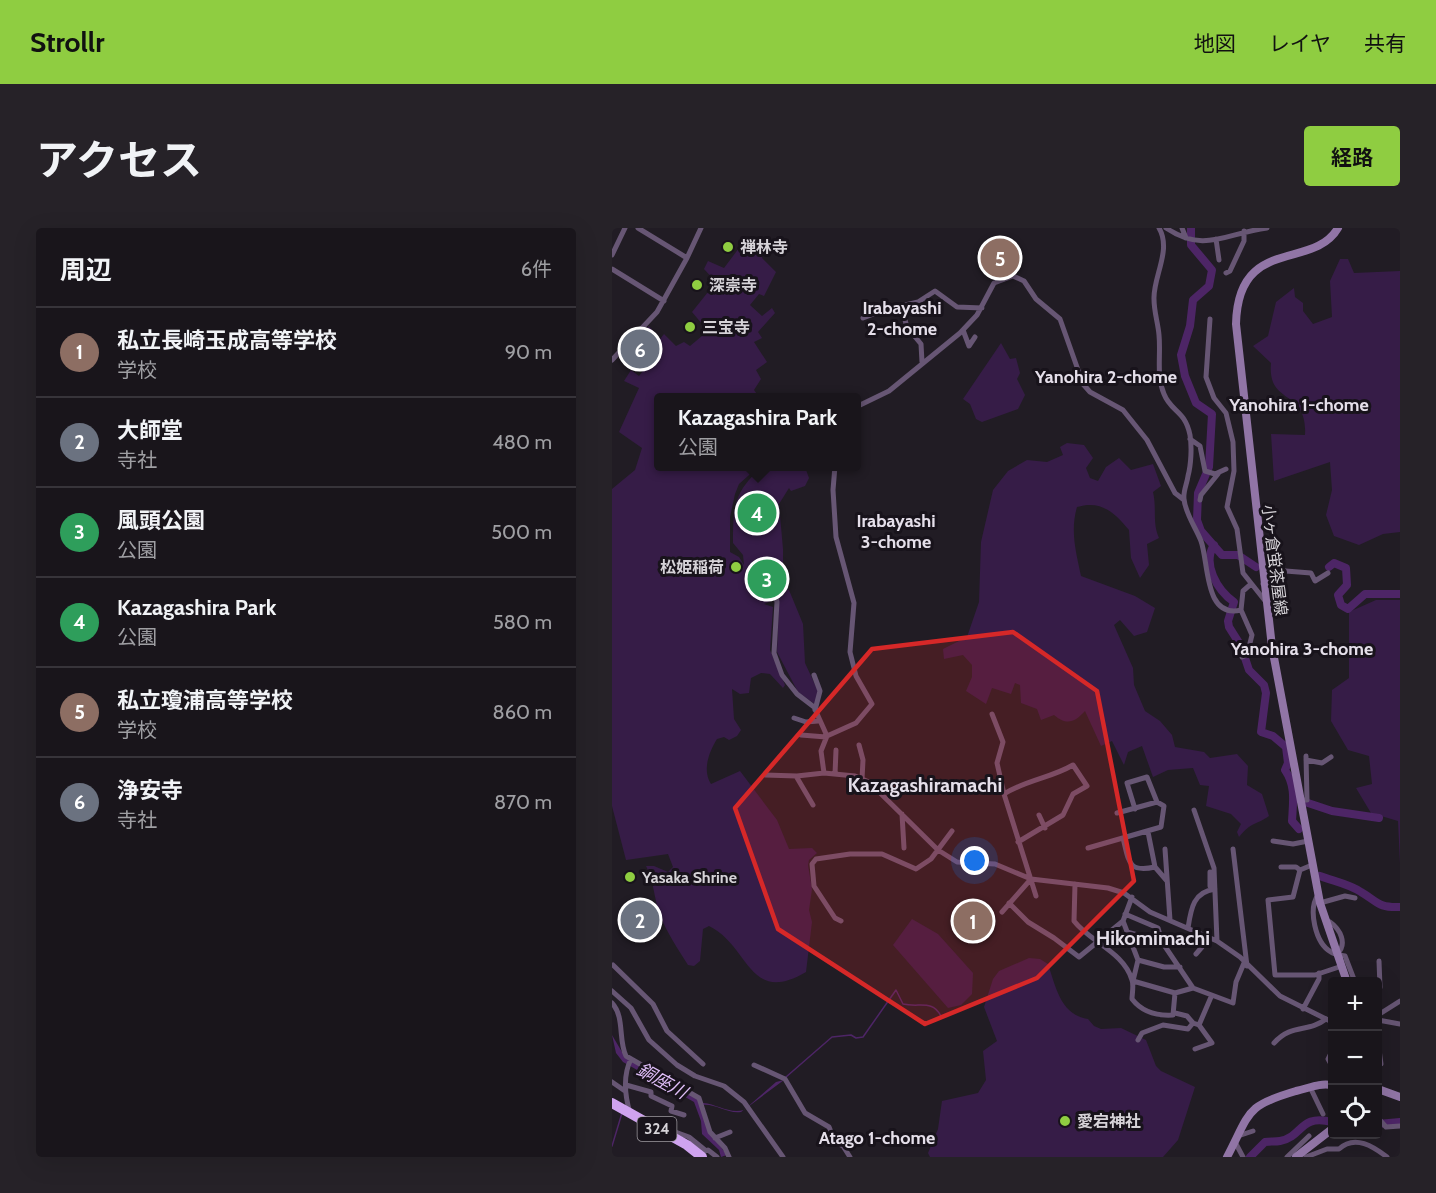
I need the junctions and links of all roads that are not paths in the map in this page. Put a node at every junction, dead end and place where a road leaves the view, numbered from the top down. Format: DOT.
graph roads {
  1 [pos="625,228"];
  2 [pos="638,228"];
  3 [pos="700,228"];
  4 [pos="1159,228"];
  5 [pos="1166,228"];
  6 [pos="1182,228"];
  7 [pos="1267,228"];
  8 [pos="1338,228"];
  9 [pos="1244,231"];
  10 [pos="1216,239"];
  11 [pos="1189,240"];
  12 [pos="612,255"];
  13 [pos="687,258"];
  14 [pos="1219,260"];
  15 [pos="612,269"];
  16 [pos="1226,273"];
  17 [pos="664,301"];
  18 [pos="878,305"];
  19 [pos="982,308"];
  20 [pos="863,318"];
  21 [pos="1210,319"];
  22 [pos="963,330"];
  23 [pos="975,337"];
  24 [pos="612,360"];
  25 [pos="922,362"];
  26 [pos="861,405"];
  27 [pos="1191,439"];
  28 [pos="835,471"];
  29 [pos="1184,500"];
  30 [pos="1200,500"];
  31 [pos="1328,573"];
  32 [pos="771,579"];
  33 [pos="1251,584"];
  34 [pos="1263,584"];
  35 [pos="1266,602"];
  36 [pos="1235,611"];
  37 [pos="1244,656"];
  38 [pos="813,675"];
  39 [pos="815,710"];
  40 [pos="992,714"];
  41 [pos="794,718"];
  42 [pos="818,721"];
  43 [pos="801,735"];
  44 [pos="826,736"];
  45 [pos="859,745"];
  46 [pos="836,750"];
  47 [pos="1331,757"];
  48 [pos="824,772"];
  49 [pos="835,774"];
  50 [pos="765,775"];
  51 [pos="796,776"];
  52 [pos="861,779"];
  53 [pos="1004,794"];
  54 [pos="1302,800"];
  55 [pos="1158,802"];
  56 [pos="813,805"];
  57 [pos="1135,809"];
  58 [pos="1194,810"];
  59 [pos="1117,813"];
  60 [pos="902,814"];
  61 [pos="1039,815"];
  62 [pos="1021,819"];
  63 [pos="1013,823"];
  64 [pos="1045,828"];
  65 [pos="952,831"];
  66 [pos="1148,832"];
  67 [pos="1123,838"];
  68 [pos="1274,841"];
  69 [pos="1308,841"];
  70 [pos="1018,842"];
  71 [pos="904,848"];
  72 [pos="1088,848"];
  73 [pos="1165,849"];
  74 [pos="1233,849"];
  75 [pos="938,850"];
  76 [pos="1312,865"];
  77 [pos="1155,867"];
  78 [pos="1281,867"];
  79 [pos="1300,870"];
  80 [pos="1210,872"];
  81 [pos="1031,879"];
  82 [pos="1167,881"];
  83 [pos="1075,884"];
  84 [pos="1215,890"];
  85 [pos="1202,892"];
  86 [pos="1036,896"];
  87 [pos="1131,897"];
  88 [pos="1320,898"];
  89 [pos="1355,898"];
  90 [pos="1009,903"];
  91 [pos="1002,912"];
  92 [pos="1125,914"];
  93 [pos="1160,917"];
  94 [pos="1170,920"];
  95 [pos="841,921"];
  96 [pos="1123,921"];
  97 [pos="1330,922"];
  98 [pos="1158,928"];
  99 [pos="1188,928"];
  100 [pos="1127,932"];
  101 [pos="1205,936"];
  102 [pos="1217,941"];
  103 [pos="1098,942"];
  104 [pos="1162,942"];
  105 [pos="1196,954"];
  106 [pos="1337,954"];
  107 [pos="1138,960"];
  108 [pos="1379,961"];
  109 [pos="1245,964"];
  110 [pos="613,965"];
  111 [pos="1342,966"];
  112 [pos="1179,967"];
  113 [pos="1319,974"];
  114 [pos="1346,977"];
  115 [pos="1353,977"];
  116 [pos="1380,977"];
  117 [pos="1133,981"];
  118 [pos="1193,988"];
  119 [pos="612,991"];
  120 [pos="1175,993"];
  121 [pos="1210,997"];
  122 [pos="1400,1001"];
  123 [pos="612,1003"];
  124 [pos="1303,1009"];
  125 [pos="1175,1012"];
  126 [pos="1382,1014"];
  127 [pos="1326,1019"];
  128 [pos="1382,1019"];
  129 [pos="1196,1024"];
  130 [pos="1400,1024"];
  131 [pos="1138,1040"];
  132 [pos="1274,1043"];
  133 [pos="1195,1049"];
  134 [pos="631,1059"];
  135 [pos="703,1064"];
  136 [pos="754,1065"];
  137 [pos="612,1082"];
  138 [pos="1328,1085"];
  139 [pos="1310,1087"];
  140 [pos="626,1088"];
  141 [pos="1382,1091"];
  142 [pos="1400,1097"];
  143 [pos="612,1102"];
  144 [pos="631,1114"];
  145 [pos="684,1114"];
  146 [pos="1323,1114"];
  147 [pos="1382,1123"];
  148 [pos="1400,1126"];
  149 [pos="1253,1131"];
  150 [pos="730,1132"];
  151 [pos="1328,1132"];
  152 [pos="1309,1136"];
  153 [pos="715,1138"];
  154 [pos="1236,1139"];
  155 [pos="1315,1149"];
  156 [pos="702,1154"];
  157 [pos="717,1157"];
  158 [pos="727,1157"];
  159 [pos="783,1157"];
  160 [pos="850,1157"];
  161 [pos="1227,1157"];
  162 [pos="1243,1157"];
  163 [pos="1287,1157"];
  164 [pos="1296,1157"];
  165 [pos="1306,1157"];
  166 [pos="1387,1157"];
  1 -- 12 [label="street"];
  2 -- 13 [label="street"];
  3 -- 13 [label="street"];
  4 -- 27 [label="street"];
  5 -- 11 [label="street"];
  6 -- 11 [label="street"];
  7 -- 9 [label="street"];
  8 -- 34 [label="street, 小ヶ倉蛍茶屋線"];
  9 -- 10 [label="street"];
  9 -- 16 [label="street"];
  10 -- 11 [label="street"];
  10 -- 14 [label="street"];
  13 -- 17 [label="street"];
  15 -- 17 [label="street"];
  17 -- 24 [label="street"];
  18 -- 20 [label="street"];
  19 -- 22 [label="street"];
  19 -- 25 [label="street"];
  19 -- 29 [label="street"];
  21 -- 33 [label="street"];
  22 -- 23 [label="street"];
  22 -- 25 [label="street"];
  25 -- 26 [label="street"];
  27 -- 29 [label="street"];
  27 -- 30 [label="street"];
  28 -- 44 [label="street"];
  29 -- 36 [label="street"];
  31 -- 34 [label="street"];
  32 -- 39 [label="street"];
  33 -- 35 [label="street"];
  33 -- 36 [label="street"];
  34 -- 35 [label="street, 小ヶ倉蛍茶屋線"];
  35 -- 54 [label="street, 小ヶ倉蛍茶屋線"];
  36 -- 37 [label="street"];
  38 -- 39 [label="street"];
  39 -- 42 [label="street"];
  40 -- 53 [label="street"];
  41 -- 42 [label="street"];
  42 -- 44 [label="street"];
  43 -- 44 [label="street"];
  44 -- 48 [label="street"];
  45 -- 52 [label="street"];
  46 -- 49 [label="street"];
  47 -- 54 [label="street"];
  48 -- 49 [label="street"];
  48 -- 51 [label="street"];
  49 -- 52 [label="street"];
  50 -- 51 [label="street"];
  51 -- 56 [label="street"];
  52 -- 60 [label="street"];
  53 -- 63 [label="street"];
  53 -- 64 [label="street"];
  54 -- 69 [label="street, 小ヶ倉蛍茶屋線"];
  55 -- 57 [label="street"];
  55 -- 57 [label="street"];
  55 -- 66 [label="street"];
  57 -- 59 [label="street"];
  58 -- 84 [label="street"];
  60 -- 71 [label="street"];
  60 -- 75 [label="street"];
  61 -- 64 [label="street"];
  62 -- 63 [label="street"];
  63 -- 70 [label="street"];
  64 -- 70 [label="street"];
  65 -- 75 [label="street"];
  66 -- 67 [label="street"];
  66 -- 77 [label="street"];
  67 -- 72 [label="street"];
  67 -- 77 [label="street"];
  68 -- 69 [label="street"];
  69 -- 76 [label="street, 小ヶ倉蛍茶屋線"];
  70 -- 81 [label="street"];
  73 -- 82 [label="street"];
  74 -- 109 [label="street"];
  75 -- 81 [label="street"];
  75 -- 95 [label="street"];
  76 -- 79 [label="street"];
  76 -- 88 [label="street, 小ヶ倉蛍茶屋線"];
  77 -- 82 [label="street"];
  78 -- 79 [label="street"];
  79 -- 113 [label="street"];
  80 -- 85 [label="street"];
  81 -- 83 [label="street"];
  81 -- 86 [label="street"];
  81 -- 90 [label="street"];
  82 -- 94 [label="street"];
  83 -- 87 [label="street"];
  83 -- 103 [label="street"];
  84 -- 85 [label="street"];
  84 -- 102 [label="street"];
  85 -- 99 [label="street"];
  87 -- 92 [label="street"];
  87 -- 93 [label="street"];
  88 -- 89 [label="street"];
  88 -- 106 [label="street, 小ヶ倉蛍茶屋線"];
  88 -- 106 [label="street"];
  90 -- 91 [label="street"];
  90 -- 103 [label="street"];
  92 -- 96 [label="street"];
  92 -- 98 [label="street"];
  93 -- 94 [label="street"];
  93 -- 98 [label="street"];
  94 -- 99 [label="street"];
  96 -- 100 [label="street"];
  96 -- 103 [label="street"];
  97 -- 106 [label="street"];
  98 -- 104 [label="street"];
  99 -- 101 [label="street"];
  100 -- 104 [label="street"];
  100 -- 107 [label="street"];
  101 -- 102 [label="street"];
  101 -- 105 [label="street"];
  102 -- 109 [label="street"];
  103 -- 117 [label="street"];
  104 -- 112 [label="street"];
  106 -- 111 [label="street, 小ヶ倉蛍茶屋線"];
  106 -- 115 [label="street"];
  107 -- 112 [label="street"];
  107 -- 117 [label="street"];
  108 -- 116 [label="street"];
  109 -- 121 [label="street"];
  109 -- 124 [label="street"];
  110 -- 135 [label="street"];
  111 -- 113 [label="street"];
  111 -- 114 [label="street, 小ヶ倉蛍茶屋線"];
  112 -- 118 [label="street"];
  113 -- 124 [label="street"];
  117 -- 120 [label="street"];
  117 -- 125 [label="street"];
  118 -- 120 [label="street"];
  118 -- 121 [label="street"];
  119 -- 159 [label="street"];
  120 -- 125 [label="street"];
  121 -- 129 [label="street"];
  122 -- 126 [label="street"];
  123 -- 134 [label="street"];
  124 -- 127 [label="street"];
  125 -- 129 [label="street"];
  127 -- 132 [label="street"];
  128 -- 130 [label="street"];
  129 -- 131 [label="street"];
  129 -- 133 [label="street"];
  134 -- 140 [label="street"];
  134 -- 153 [label="street"];
  136 -- 160 [label="street"];
  137 -- 140 [label="street"];
  138 -- 139 [label="street"];
  139 -- 146 [label="street"];
  139 -- 154 [label="street"];
  140 -- 144 [label="street"];
  140 -- 145 [label="street"];
  141 -- 142 [label="street"];
  143 -- 144 [label="highway, 324"];
  144 -- 156 [label="highway, 324"];
  147 -- 148 [label="street"];
  149 -- 154 [label="street"];
  150 -- 153 [label="street"];
  151 -- 164 [label="street"];
  152 -- 163 [label="street"];
  153 -- 158 [label="street"];
  154 -- 161 [label="street"];
  154 -- 162 [label="street"];
  155 -- 165 [label="street"];
  156 -- 157 [label="street"];
  165 -- 166 [label="street"];
}
